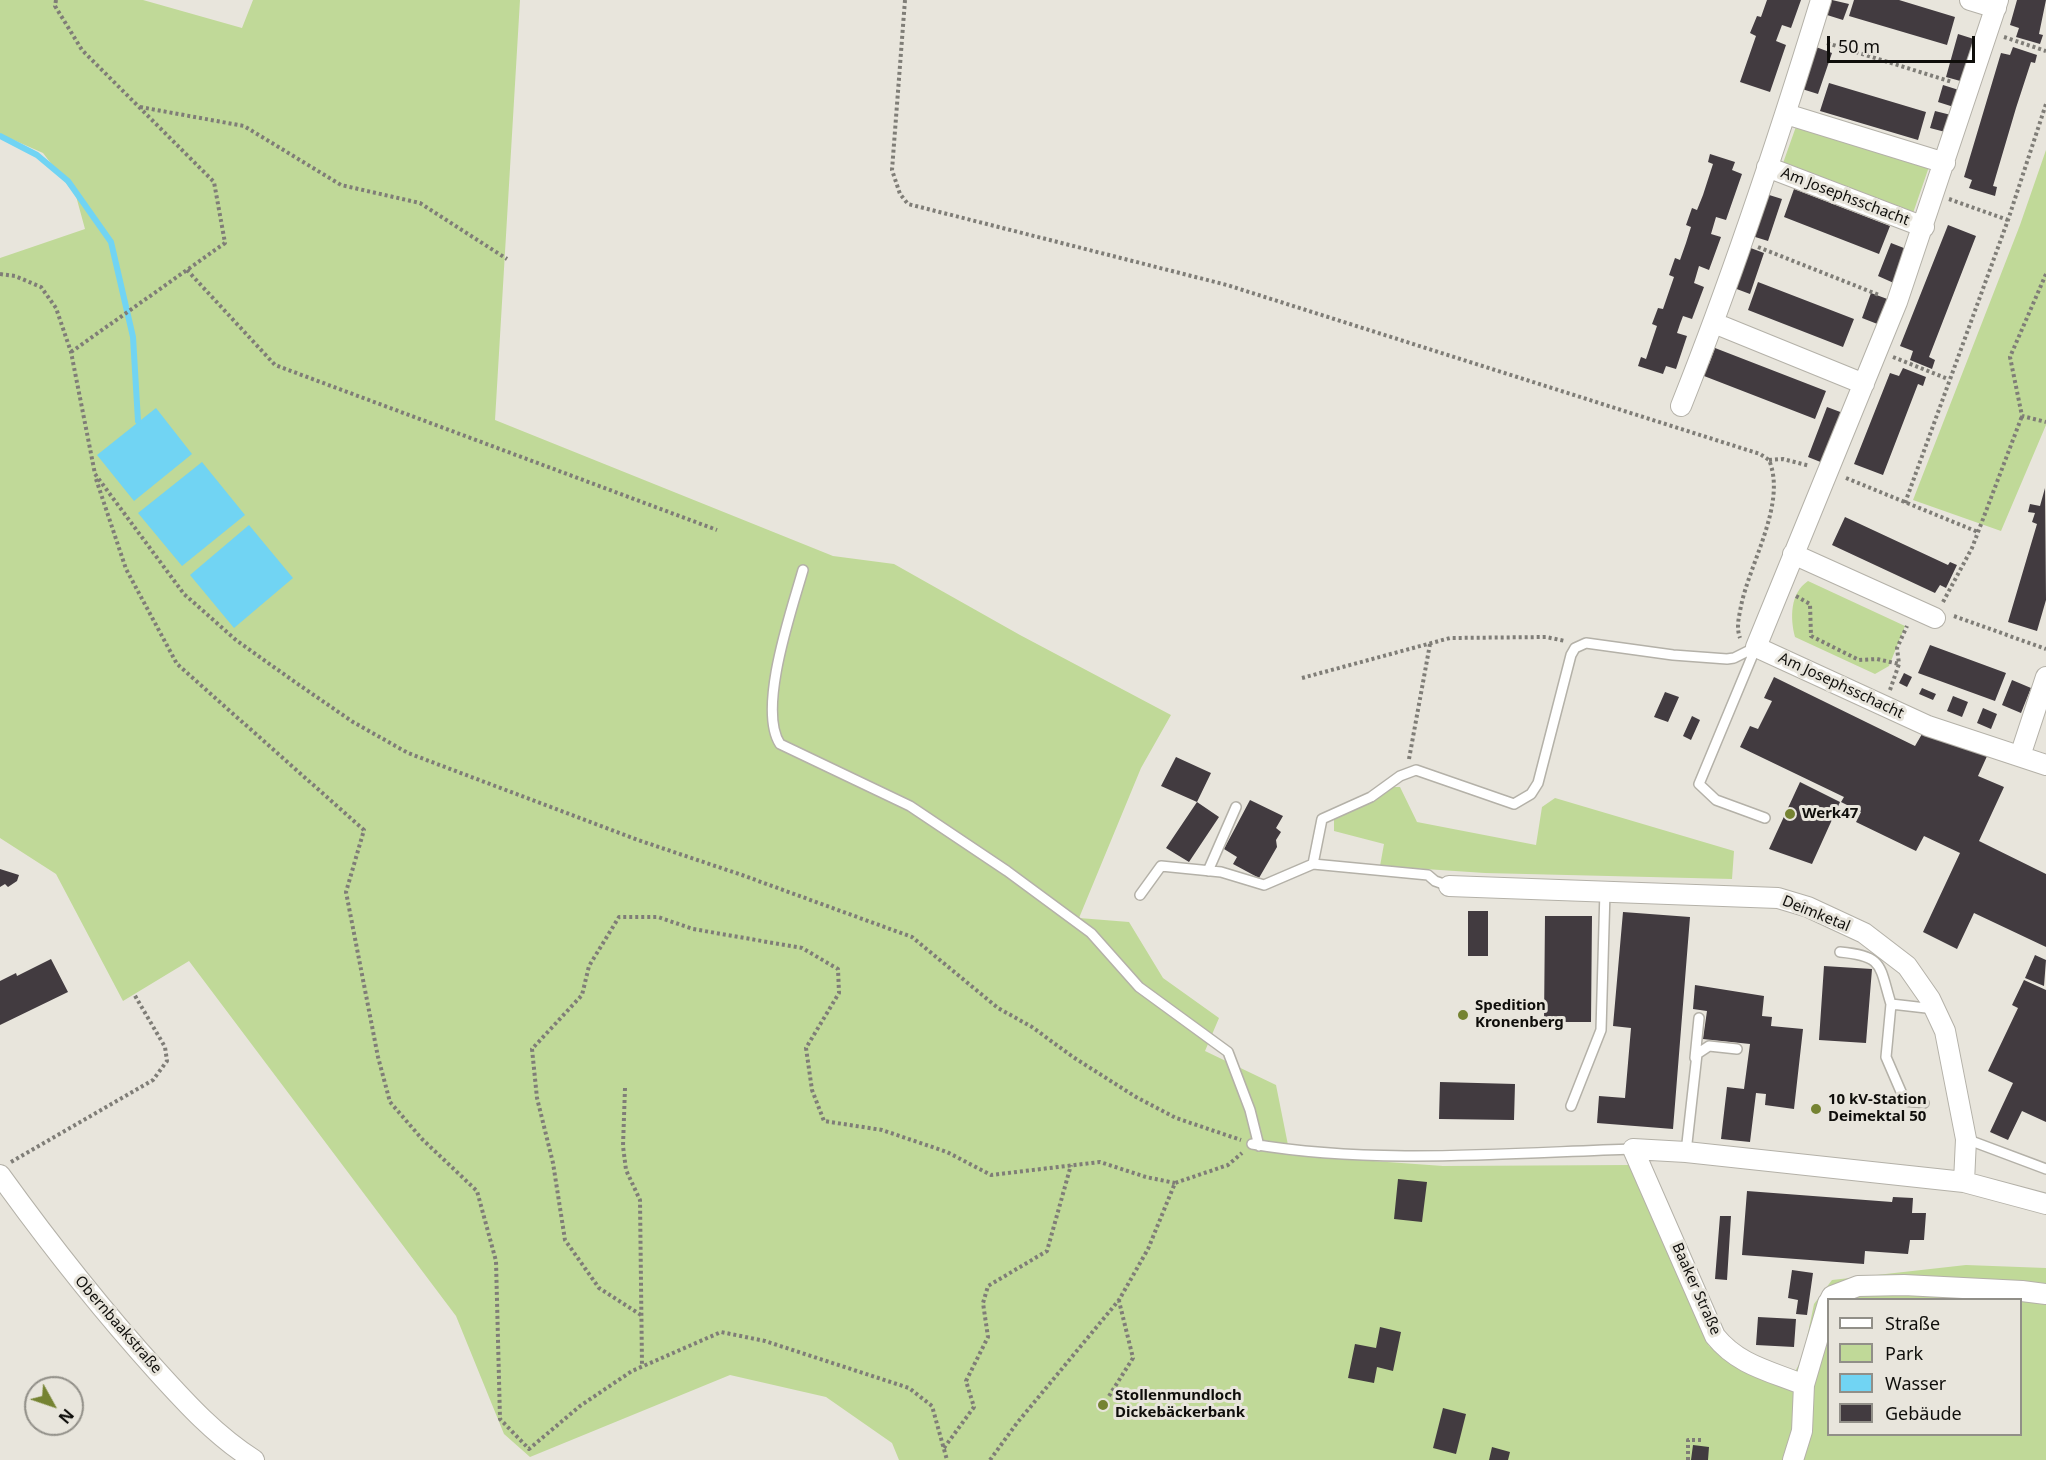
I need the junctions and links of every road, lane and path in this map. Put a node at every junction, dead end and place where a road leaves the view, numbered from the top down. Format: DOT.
graph roads {
  1 [pos="56,0"];
  2 [pos="905,0"];
  3 [pos="1821,0"];
  4 [pos="1970,0"];
  5 [pos="1997,4"];
  6 [pos="1988,32"];
  7 [pos="1810,38"];
  8 [pos="2046,51"];
  9 [pos="1970,88"];
  10 [pos="2046,104"];
  11 [pos="139,107"];
  12 [pos="1786,114"];
  13 [pos="1945,163"];
  14 [pos="1767,167"];
  15 [pos="1935,194"];
  16 [pos="2008,220"];
  17 [pos="1924,227"];
  18 [pos="1742,240"];
  19 [pos="507,259"];
  20 [pos="187,270"];
  21 [pos="0,274"];
  22 [pos="2046,274"];
  23 [pos="1897,302"];
  24 [pos="1714,323"];
  25 [pos="1877,351"];
  26 [pos="70,352"];
  27 [pos="1948,379"];
  28 [pos="1864,384"];
  29 [pos="1681,406"];
  30 [pos="2022,416"];
  31 [pos="2046,422"];
  32 [pos="1769,460"];
  33 [pos="1829,471"];
  34 [pos="95,474"];
  35 [pos="1905,503"];
  36 [pos="717,530"];
  37 [pos="1978,532"];
  38 [pos="1793,554"];
  39 [pos="803,570"];
  40 [pos="1810,604"];
  41 [pos="1913,608"];
  42 [pos="1937,614"];
  43 [pos="1430,644"];
  44 [pos="1581,645"];
  45 [pos="1756,647"];
  46 [pos="2046,649"];
  47 [pos="1899,664"];
  48 [pos="2046,677"];
  49 [pos="1302,678"];
  50 [pos="1883,707"];
  51 [pos="2020,756"];
  52 [pos="2046,765"];
  53 [pos="1407,772"];
  54 [pos="1236,807"];
  55 [pos="1765,818"];
  56 [pos="1313,864"];
  57 [pos="1208,871"];
  58 [pos="1449,886"];
  59 [pos="1605,891"];
  60 [pos="1140,895"];
  61 [pos="1840,952"];
  62 [pos="135,994"];
  63 [pos="1891,1004"];
  64 [pos="1935,1009"];
  65 [pos="1699,1018"];
  66 [pos="1737,1049"];
  67 [pos="1695,1060"];
  68 [pos="625,1088"];
  69 [pos="1924,1103"];
  70 [pos="1571,1106"];
  71 [pos="1966,1139"];
  72 [pos="1256,1145"];
  73 [pos="1633,1149"];
  74 [pos="1686,1152"];
  75 [pos="1071,1165"];
  76 [pos="2046,1168"];
  77 [pos="5,1169"];
  78 [pos="1964,1182"];
  79 [pos="1175,1183"];
  80 [pos="2046,1204"];
  81 [pos="2046,1294"];
  82 [pos="1831,1298"];
  83 [pos="1119,1300"];
  84 [pos="1827,1308"];
  85 [pos="641,1315"];
  86 [pos="642,1366"];
  87 [pos="1804,1385"];
  88 [pos="1109,1396"];
  89 [pos="1701,1440"];
  90 [pos="944,1448"];
  91 [pos="254,1460"];
  92 [pos="947,1460"];
  93 [pos="990,1460"];
  94 [pos="1688,1460"];
  95 [pos="1793,1460"];
  1 -- 11 [label="path"];
  2 -- 32 [label="path"];
  3 -- 7 [label="street, Am Josephsschacht"];
  4 -- 5 [label="street, Am Josephsschacht"];
  5 -- 6 [label="street, Am Josephsschacht"];
  6 -- 8 [label="path"];
  6 -- 9 [label="street, Am Josephsschacht"];
  7 -- 9 [label="path"];
  7 -- 12 [label="street, Am Josephsschacht"];
  9 -- 13 [label="street, Am Josephsschacht"];
  10 -- 16 [label="path"];
  11 -- 19 [label="path"];
  11 -- 20 [label="path"];
  12 -- 13 [label="street"];
  12 -- 14 [label="street, Am Josephsschacht"];
  13 -- 15 [label="street, Am Josephsschacht"];
  14 -- 17 [label="street, Am Josephsschacht"];
  14 -- 18 [label="street, Am Josephsschacht"];
  15 -- 16 [label="path"];
  15 -- 17 [label="street, Am Josephsschacht"];
  16 -- 27 [label="path"];
  17 -- 23 [label="street, Am Josephsschacht"];
  18 -- 23 [label="path"];
  18 -- 24 [label="street, Am Josephsschacht"];
  20 -- 26 [label="path"];
  20 -- 36 [label="path"];
  21 -- 26 [label="path"];
  22 -- 30 [label="path"];
  23 -- 25 [label="street, Am Josephsschacht"];
  24 -- 28 [label="street"];
  24 -- 29 [label="street, Am Josephsschacht"];
  25 -- 27 [label="path"];
  25 -- 28 [label="street, Am Josephsschacht"];
  26 -- 34 [label="path"];
  27 -- 35 [label="path"];
  28 -- 33 [label="street, Am Josephsschacht"];
  30 -- 31 [label="path"];
  30 -- 37 [label="path"];
  32 -- 33 [label="path"];
  32 -- 45 [label="path"];
  33 -- 35 [label="path"];
  33 -- 38 [label="street, Am Josephsschacht"];
  34 -- 72 [label="path"];
  34 -- 86 [label="path"];
  35 -- 37 [label="path"];
  37 -- 42 [label="path"];
  38 -- 41 [label="street"];
  38 -- 45 [label="street, Am Josephsschacht"];
  39 -- 72 [label="lane"];
  40 -- 47 [label="path"];
  41 -- 42 [label="street"];
  41 -- 47 [label="path"];
  42 -- 46 [label="path"];
  43 -- 44 [label="path"];
  43 -- 49 [label="path"];
  43 -- 53 [label="path"];
  44 -- 45 [label="lane"];
  44 -- 53 [label="lane"];
  45 -- 50 [label="street, Am Josephsschacht"];
  45 -- 55 [label="lane"];
  47 -- 50 [label="path"];
  48 -- 51 [label="street"];
  50 -- 51 [label="street, Am Josephsschacht"];
  51 -- 52 [label="street, Am Josephsschacht"];
  53 -- 56 [label="lane"];
  54 -- 57 [label="lane"];
  56 -- 57 [label="lane"];
  56 -- 58 [label="lane"];
  57 -- 60 [label="lane"];
  58 -- 59 [label="street, Deimketal"];
  59 -- 64 [label="street, Deimketal"];
  59 -- 70 [label="lane"];
  61 -- 63 [label="lane"];
  62 -- 77 [label="path"];
  63 -- 64 [label="lane"];
  63 -- 69 [label="lane"];
  64 -- 71 [label="street, Deimketal"];
  65 -- 67 [label="lane"];
  66 -- 67 [label="lane"];
  67 -- 74 [label="lane"];
  68 -- 85 [label="path"];
  71 -- 76 [label="lane"];
  71 -- 78 [label="street, Deimketal"];
  72 -- 73 [label="lane"];
  72 -- 79 [label="path"];
  73 -- 74 [label="street"];
  73 -- 87 [label="street, Baaker Straße"];
  74 -- 78 [label="street"];
  75 -- 79 [label="path"];
  75 -- 85 [label="path"];
  75 -- 90 [label="path"];
  77 -- 91 [label="street, Obernbaakstraße"];
  78 -- 80 [label="street"];
  79 -- 83 [label="path"];
  81 -- 82 [label="street"];
  83 -- 88 [label="path"];
  83 -- 93 [label="path"];
  84 -- 87 [label="street"];
  85 -- 86 [label="path"];
  86 -- 90 [label="path"];
  87 -- 95 [label="street"];
  89 -- 94 [label="path"];
  90 -- 92 [label="path"];
}
